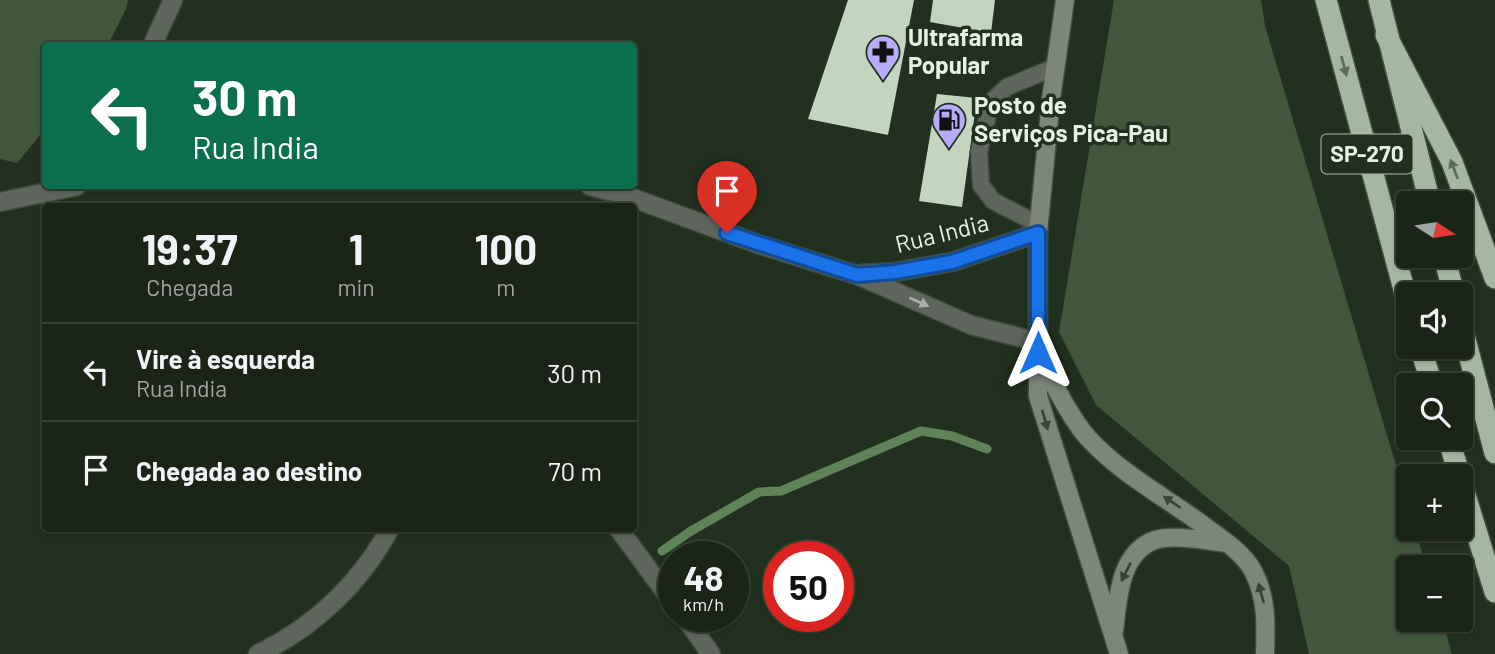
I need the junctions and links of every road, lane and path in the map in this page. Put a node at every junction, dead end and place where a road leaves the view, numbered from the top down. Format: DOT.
graph roads {
  1 [pos="174,0"];
  2 [pos="1065,0"];
  3 [pos="1326,0"];
  4 [pos="1379,0"];
  5 [pos="1386,35"];
  6 [pos="154,42"];
  7 [pos="166,42"];
  8 [pos="1055,67"];
  9 [pos="61,189"];
  10 [pos="602,189"];
  11 [pos="1427,191"];
  12 [pos="0,202"];
  13 [pos="1038,229"];
  14 [pos="857,275"];
  15 [pos="1495,278"];
  16 [pos="1402,282"];
  17 [pos="1038,347"];
  18 [pos="1470,359"];
  19 [pos="1495,453"];
  20 [pos="1473,521"];
  21 [pos="388,532"];
  22 [pos="621,532"];
  23 [pos="1227,542"];
  24 [pos="658,582"];
  25 [pos="1495,592"];
  26 [pos="695,632"];
  27 [pos="1116,646"];
  28 [pos="258,654"];
  29 [pos="711,654"];
  30 [pos="1265,654"];
  1 -- 6 [label="street"];
  1 -- 7 [label="street"];
  2 -- 8 [label="main road"];
  3 -- 16 [label="highway, SP-270, one-way"];
  4 -- 5 [label="highway, SP-270"];
  5 -- 11 [label="highway, SP-270"];
  15 -- 5 [label="highway, one-way"];
  8 -- 13 [label="main road"];
  8 -- 13 [label="lane"];
  9 -- 12 [label="street"];
  10 -- 14 [label="street, Rua India"];
  13 -- 14 [label="street, Rua India"];
  13 -- 17 [label="main road"];
  14 -- 17 [label="street, Rua India, one-way"];
  23 -- 17 [label="main road, one-way"];
  17 -- 27 [label="main road, one-way"];
  18 -- 19 [label="highway"];
  20 -- 25 [label="highway"];
  21 -- 28 [label="street"];
  22 -- 24 [label="street"];
  23 -- 27 [label="main road, one-way"];
  30 -- 23 [label="main road, one-way"];
  26 -- 29 [label="street"];
}
